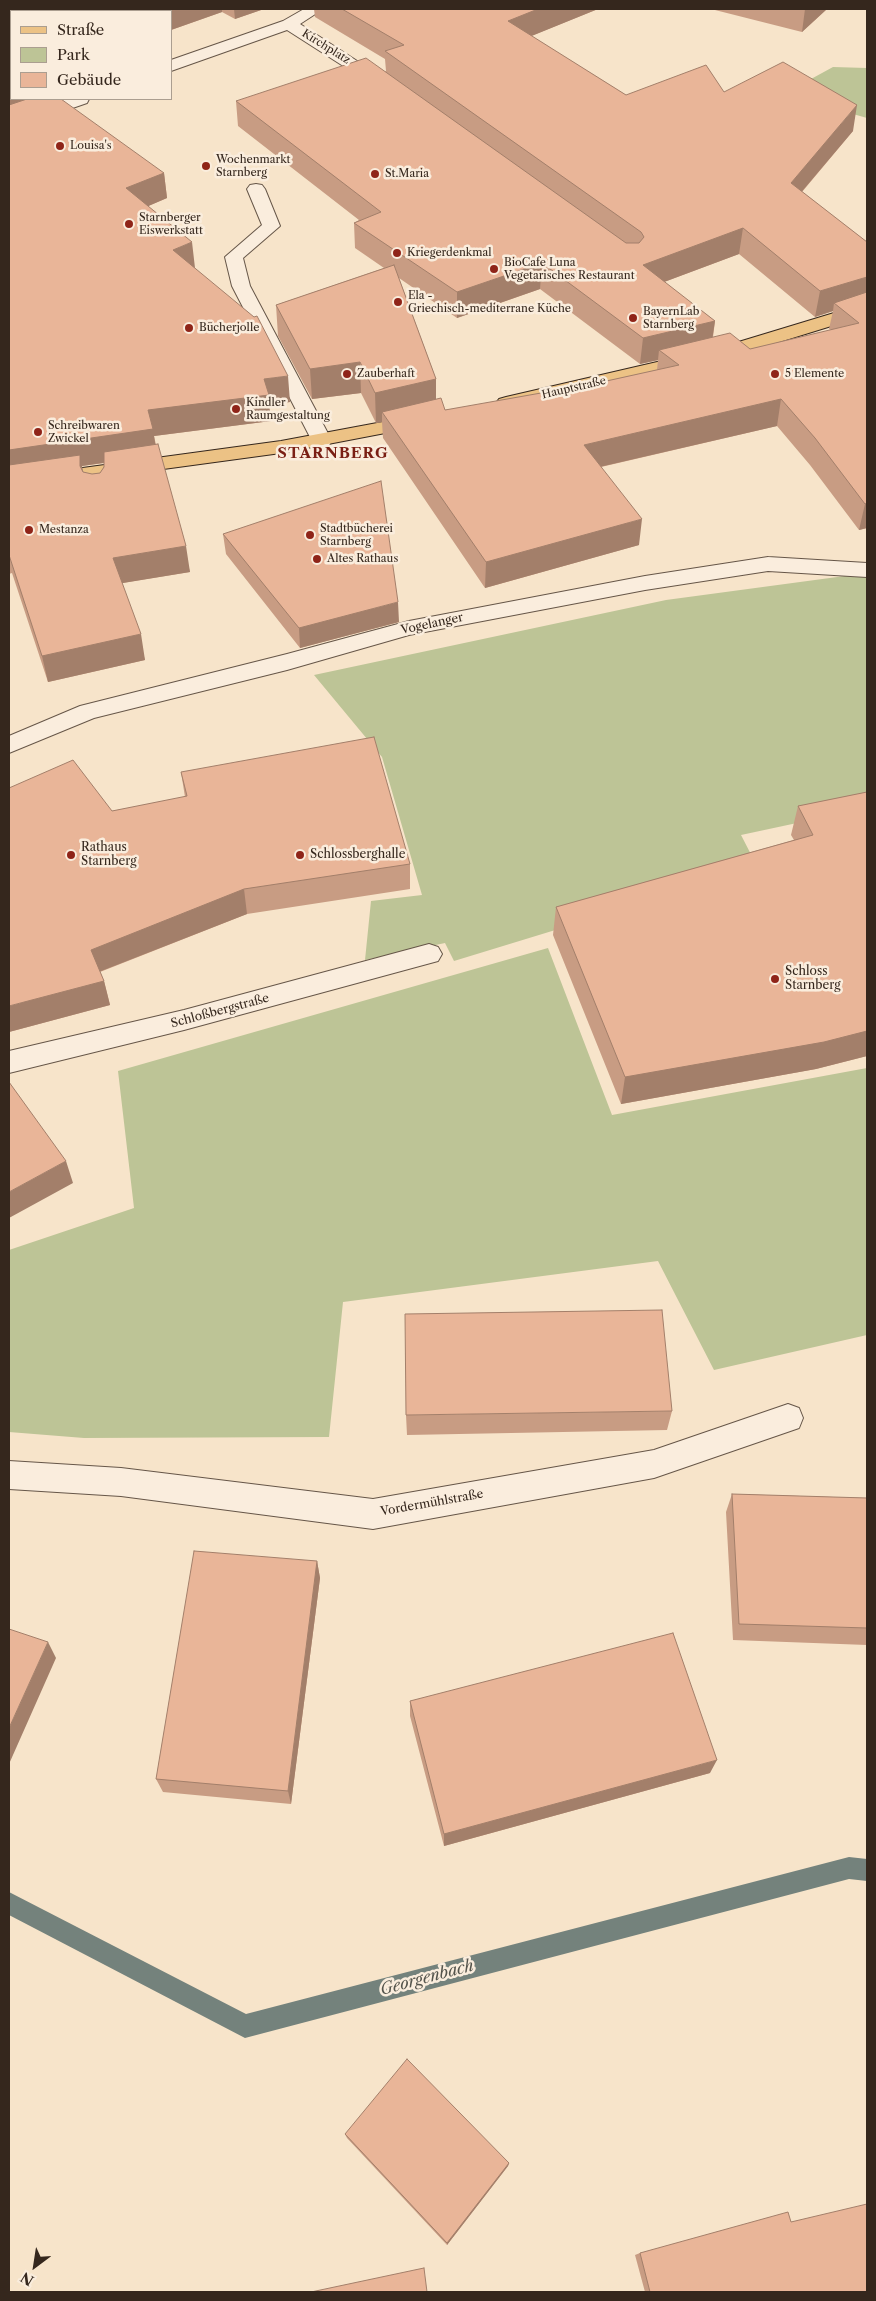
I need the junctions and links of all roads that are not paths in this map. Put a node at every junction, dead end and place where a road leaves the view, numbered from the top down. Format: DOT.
graph roads {
  1 [pos="315,9"];
  2 [pos="289,24"];
  3 [pos="172,66"];
  4 [pos="392,91"];
  5 [pos="77,100"];
  6 [pos="9,125"];
  7 [pos="256,189"];
  8 [pos="867,309"];
  9 [pos="487,407"];
  10 [pos="439,417"];
  11 [pos="322,441"];
  12 [pos="9,484"];
  13 [pos="867,570"];
  14 [pos="9,745"];
  15 [pos="429,954"];
  16 [pos="9,1062"];
  17 [pos="788,1418"];
  18 [pos="9,1475"];
  1 -- 2 [label="street"];
  2 -- 3 [label="street"];
  2 -- 4 [label="street, Kirchplatz"];
  5 -- 6 [label="street"];
  7 -- 11 [label="street"];
  8 -- 9 [label="main road, Hauptstraße"];
  10 -- 11 [label="main road"];
  11 -- 12 [label="main road"];
  13 -- 14 [label="street, Vogelanger"];
  15 -- 16 [label="street, Schloßbergstraße"];
  17 -- 18 [label="street, Vordermühlstraße"];
}
